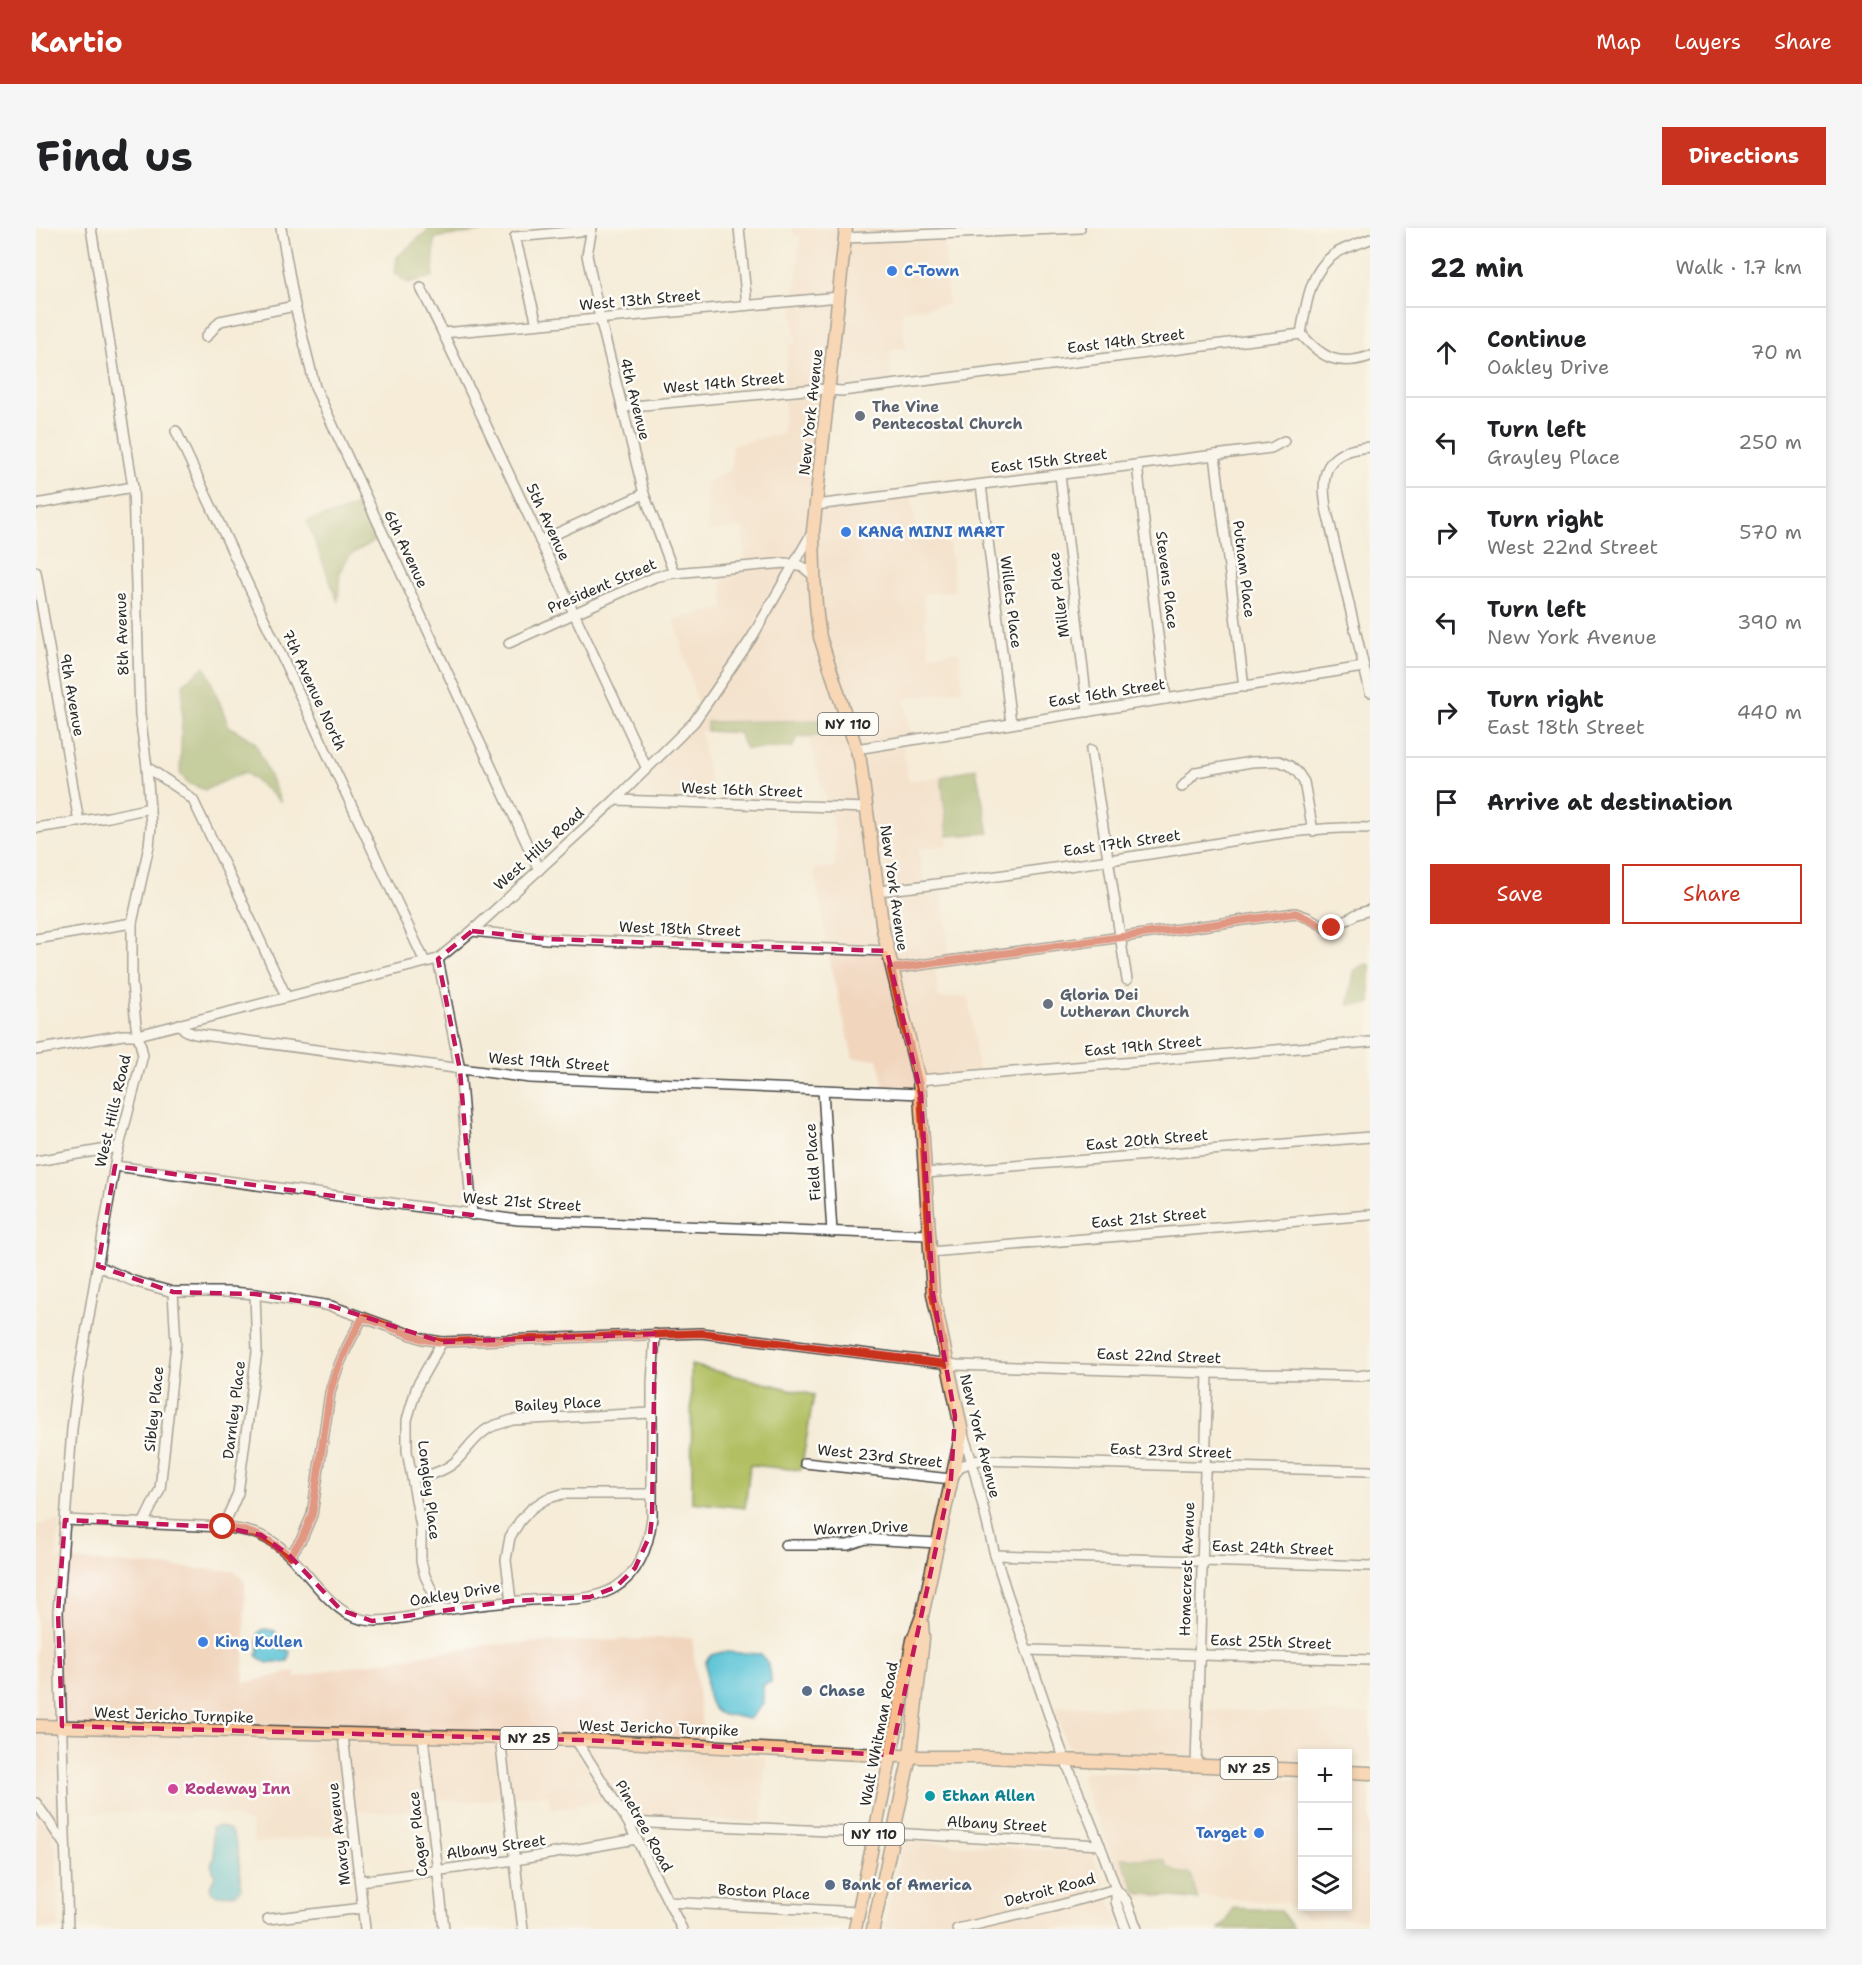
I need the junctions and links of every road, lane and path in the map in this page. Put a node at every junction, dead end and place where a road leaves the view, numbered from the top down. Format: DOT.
graph roads {
  1 [pos="91,228"];
  2 [pos="281,228"];
  3 [pos="739,228"];
  4 [pos="1080,228"];
  5 [pos="591,229"];
  6 [pos="846,233"];
  7 [pos="1370,239"];
  8 [pos="421,288"];
  9 [pos="839,297"];
  10 [pos="747,305"];
  11 [pos="295,306"];
  12 [pos="600,318"];
  13 [pos="537,324"];
  14 [pos="443,333"];
  15 [pos="1301,334"];
  16 [pos="206,337"];
  17 [pos="1370,356"];
  18 [pos="828,390"];
  19 [pos="622,407"];
  20 [pos="176,431"];
  21 [pos="1284,441"];
  22 [pos="1370,447"];
  23 [pos="1215,455"];
  24 [pos="1137,465"];
  25 [pos="1060,475"];
  26 [pos="981,485"];
  27 [pos="133,487"];
  28 [pos="644,495"];
  29 [pos="36,504"];
  30 [pos="816,505"];
  31 [pos="813,531"];
  32 [pos="540,540"];
  33 [pos="793,564"];
  34 [pos="36,572"];
  35 [pos="674,573"];
  36 [pos="814,576"];
  37 [pos="573,614"];
  38 [pos="509,643"];
  39 [pos="1363,667"];
  40 [pos="1244,687"];
  41 [pos="1370,692"];
  42 [pos="1166,699"];
  43 [pos="1088,712"];
  44 [pos="1011,723"];
  45 [pos="856,748"];
  46 [pos="1091,750"];
  47 [pos="147,767"];
  48 [pos="647,769"];
  49 [pos="1182,787"];
  50 [pos="615,800"];
  51 [pos="150,808"];
  52 [pos="868,808"];
  53 [pos="79,822"];
  54 [pos="36,828"];
  55 [pos="1370,828"];
  56 [pos="1313,831"];
  57 [pos="1108,860"];
  58 [pos="539,870"];
  59 [pos="879,891"];
  60 [pos="1370,910"];
  61 [pos="132,923"];
  62 [pos="472,931"];
  63 [pos="1119,938"];
  64 [pos="36,939"];
  65 [pos="887,951"];
  66 [pos="438,959"];
  67 [pos="425,962"];
  68 [pos="891,969"];
  69 [pos="1127,980"];
  70 [pos="286,996"];
  71 [pos="179,1024"];
  72 [pos="138,1035"];
  73 [pos="1370,1042"];
  74 [pos="36,1050"];
  75 [pos="460,1070"];
  76 [pos="919,1080"];
  77 [pos="823,1090"];
  78 [pos="921,1094"];
  79 [pos="1370,1137"];
  80 [pos="119,1147"];
  81 [pos="36,1161"];
  82 [pos="115,1166"];
  83 [pos="926,1173"];
  84 [pos="472,1215"];
  85 [pos="1370,1215"];
  86 [pos="832,1232"];
  87 [pos="929,1235"];
  88 [pos="930,1252"];
  89 [pos="98,1266"];
  90 [pos="173,1292"];
  91 [pos="255,1294"];
  92 [pos="363,1317"];
  93 [pos="655,1334"];
  94 [pos="442,1342"];
  95 [pos="947,1364"];
  96 [pos="1208,1373"];
  97 [pos="1370,1374"];
  98 [pos="951,1382"];
  99 [pos="652,1413"];
  100 [pos="962,1432"];
  101 [pos="972,1462"];
  102 [pos="806,1463"];
  103 [pos="1204,1467"];
  104 [pos="1370,1471"];
  105 [pos="413,1478"];
  106 [pos="951,1479"];
  107 [pos="651,1494"];
  108 [pos="65,1520"];
  109 [pos="143,1524"];
  110 [pos="223,1527"];
  111 [pos="937,1543"];
  112 [pos="785,1545"];
  113 [pos="995,1555"];
  114 [pos="290,1556"];
  115 [pos="1203,1561"];
  116 [pos="1370,1566"];
  117 [pos="511,1601"];
  118 [pos="441,1610"];
  119 [pos="922,1616"];
  120 [pos="1028,1650"];
  121 [pos="1200,1655"];
  122 [pos="1370,1660"];
  123 [pos="36,1726"];
  124 [pos="62,1726"];
  125 [pos="343,1735"];
  126 [pos="423,1736"];
  127 [pos="500,1738"];
  128 [pos="576,1740"];
  129 [pos="891,1755"];
  130 [pos="910,1756"];
  131 [pos="1065,1760"];
  132 [pos="1196,1765"];
  133 [pos="1298,1770"];
  134 [pos="1352,1772"];
  135 [pos="1370,1773"];
  136 [pos="36,1803"];
  137 [pos="628,1822"];
  138 [pos="874,1833"];
  139 [pos="893,1833"];
  140 [pos="636,1839"];
  141 [pos="65,1845"];
  142 [pos="1100,1845"];
  143 [pos="515,1860"];
  144 [pos="437,1871"];
  145 [pos="360,1881"];
  146 [pos="1116,1889"];
  147 [pos="669,1902"];
  148 [pos="363,1908"];
  149 [pos="858,1912"];
  150 [pos="268,1919"];
  151 [pos="68,1929"];
  152 [pos="366,1929"];
  153 [pos="444,1929"];
  154 [pos="523,1929"];
  155 [pos="682,1929"];
  156 [pos="855,1929"];
  157 [pos="873,1929"];
  158 [pos="957,1929"];
  159 [pos="1126,1929"];
  160 [pos="1137,1929"];
  1 -- 27 [label="street, 8th Avenue"];
  2 -- 11 [label="street, 6th Avenue"];
  3 -- 10 [label="street"];
  4 -- 6 [label="street"];
  5 -- 12 [label="street, 4th Avenue"];
  5 -- 13 [label="street"];
  6 -- 9 [label="main road, New York Avenue / NY 110"];
  7 -- 15 [label="street"];
  8 -- 14 [label="street, 5th Avenue"];
  9 -- 10 [label="street, West 13th Street"];
  9 -- 18 [label="main road, New York Avenue / NY 110"];
  10 -- 12 [label="street, West 13th Street"];
  11 -- 16 [label="street"];
  11 -- 58 [label="street, 6th Avenue"];
  12 -- 13 [label="street, West 13th Street"];
  12 -- 19 [label="street, 4th Avenue"];
  13 -- 14 [label="street, West 13th Street"];
  14 -- 32 [label="street, 5th Avenue"];
  15 -- 17 [label="street"];
  15 -- 18 [label="street, East 14th Street"];
  18 -- 19 [label="street, West 14th Street"];
  18 -- 30 [label="main road, New York Avenue / NY 110"];
  19 -- 28 [label="street, 4th Avenue"];
  20 -- 67 [label="street, 7th Avenue North"];
  21 -- 23 [label="street, East 15th Street"];
  22 -- 39 [label="street"];
  23 -- 24 [label="street, East 15th Street"];
  23 -- 40 [label="street, Putnam Place"];
  24 -- 25 [label="street, East 15th Street"];
  24 -- 42 [label="street, Stevens Place"];
  25 -- 26 [label="street, East 15th Street"];
  25 -- 43 [label="street, Miller Place"];
  26 -- 30 [label="street, East 15th Street"];
  26 -- 44 [label="street, Willets Place"];
  27 -- 29 [label="street"];
  27 -- 47 [label="street, 8th Avenue"];
  28 -- 32 [label="street"];
  28 -- 35 [label="street, 4th Avenue"];
  30 -- 31 [label="main road, New York Avenue / NY 110"];
  31 -- 33 [label="street, West Hills Road"];
  31 -- 36 [label="main road, New York Avenue / NY 110"];
  32 -- 37 [label="street, 5th Avenue"];
  33 -- 35 [label="street, President Street"];
  33 -- 36 [label="street"];
  33 -- 48 [label="street, West Hills Road"];
  34 -- 53 [label="street, 9th Avenue"];
  35 -- 37 [label="street, President Street"];
  36 -- 45 [label="main road, New York Avenue / NY 110"];
  37 -- 38 [label="street, President Street"];
  37 -- 48 [label="street, 5th Avenue"];
  39 -- 40 [label="street, East 16th Street"];
  39 -- 41 [label="street"];
  40 -- 42 [label="street, East 16th Street"];
  42 -- 43 [label="street, East 16th Street"];
  43 -- 44 [label="street, East 16th Street"];
  44 -- 45 [label="street, East 16th Street"];
  45 -- 52 [label="main road, New York Avenue / NY 110"];
  46 -- 57 [label="street"];
  47 -- 51 [label="street, 8th Avenue"];
  47 -- 70 [label="street"];
  48 -- 50 [label="street, West Hills Road"];
  49 -- 56 [label="street"];
  50 -- 52 [label="street, West 16th Street"];
  50 -- 58 [label="street, West Hills Road"];
  51 -- 53 [label="street"];
  51 -- 61 [label="street, 8th Avenue"];
  52 -- 59 [label="main road, New York Avenue / NY 110"];
  53 -- 54 [label="street"];
  55 -- 56 [label="street, East 17th Street"];
  56 -- 57 [label="street, East 17th Street"];
  57 -- 59 [label="street, East 17th Street"];
  57 -- 63 [label="street"];
  58 -- 62 [label="street, West Hills Road"];
  59 -- 65 [label="main road, New York Avenue / NY 110"];
  60 -- 63 [label="street"];
  61 -- 64 [label="street"];
  61 -- 72 [label="street, 8th Avenue"];
  62 -- 65 [label="street, West 18th Street"];
  62 -- 66 [label="street, West Hills Road"];
  63 -- 68 [label="street"];
  63 -- 69 [label="street"];
  65 -- 68 [label="main road, New York Avenue / NY 110"];
  66 -- 67 [label="street, West Hills Road"];
  66 -- 75 [label="street"];
  67 -- 70 [label="street, West Hills Road"];
  68 -- 76 [label="main road, New York Avenue / NY 110"];
  70 -- 71 [label="street, West Hills Road"];
  71 -- 72 [label="street, West Hills Road"];
  71 -- 75 [label="street, West 19th Street"];
  72 -- 74 [label="street"];
  72 -- 80 [label="street, West Hills Road"];
  73 -- 76 [label="street, East 19th Street"];
  75 -- 77 [label="street, West 19th Street"];
  75 -- 84 [label="street"];
  76 -- 78 [label="main road, New York Avenue / NY 110"];
  77 -- 78 [label="street, West 19th Street"];
  77 -- 86 [label="street, Field Place"];
  78 -- 83 [label="main road, New York Avenue / NY 110"];
  79 -- 83 [label="street, East 20th Street"];
  80 -- 81 [label="street"];
  80 -- 82 [label="street, West Hills Road"];
  82 -- 84 [label="street, West 21st Street"];
  82 -- 89 [label="street, West Hills Road"];
  83 -- 87 [label="main road, New York Avenue / NY 110"];
  84 -- 86 [label="street, West 21st Street"];
  85 -- 88 [label="street, East 21st Street"];
  86 -- 87 [label="street, West 21st Street"];
  87 -- 88 [label="main road, New York Avenue / NY 110"];
  88 -- 95 [label="main road, New York Avenue / NY 110"];
  89 -- 90 [label="street, East 22nd Street"];
  89 -- 108 [label="street, West Hills Road"];
  90 -- 91 [label="street, East 22nd Street"];
  90 -- 109 [label="street, Sibley Place"];
  91 -- 92 [label="street, East 22nd Street"];
  91 -- 110 [label="street, Darnley Place"];
  92 -- 94 [label="street, East 22nd Street"];
  92 -- 114 [label="street"];
  93 -- 94 [label="street, East 22nd Street"];
  93 -- 95 [label="street, East 22nd Street"];
  93 -- 99 [label="street, Oakley Drive"];
  94 -- 105 [label="street, Longley Place"];
  95 -- 96 [label="street, East 22nd Street"];
  95 -- 98 [label="main road, New York Avenue / NY 110"];
  96 -- 97 [label="street, East 22nd Street"];
  96 -- 103 [label="street, Homecrest Avenue"];
  98 -- 100 [label="main road, New York Avenue / NY 110"];
  98 -- 106 [label="main road, Walt Whitman Road / NY 110"];
  99 -- 105 [label="street, Bailey Place"];
  99 -- 107 [label="street, Oakley Drive"];
  100 -- 101 [label="street, New York Avenue"];
  100 -- 106 [label="main road, Walt Whitman Road / NY 110"];
  101 -- 103 [label="street, East 23rd Street"];
  101 -- 106 [label="street"];
  101 -- 113 [label="street, New York Avenue"];
  102 -- 106 [label="street, West 23rd Street"];
  103 -- 104 [label="street, East 23rd Street"];
  103 -- 115 [label="street, Homecrest Avenue"];
  105 -- 118 [label="street, Longley Place"];
  106 -- 111 [label="main road, Walt Whitman Road / NY 110"];
  107 -- 117 [label="street, Oakley Drive"];
  107 -- 117 [label="street"];
  108 -- 109 [label="street, Oakley Drive"];
  108 -- 124 [label="street, West Hills Road"];
  109 -- 110 [label="street, Oakley Drive"];
  110 -- 114 [label="street, Oakley Drive"];
  111 -- 112 [label="street, Warren Drive"];
  111 -- 119 [label="main road, Walt Whitman Road / NY 110"];
  113 -- 115 [label="street, East 24th Street"];
  113 -- 120 [label="street, New York Avenue"];
  114 -- 118 [label="street, Oakley Drive"];
  115 -- 116 [label="street, East 24th Street"];
  115 -- 121 [label="street, Homecrest Avenue"];
  117 -- 118 [label="street, Oakley Drive"];
  119 -- 129 [label="main road, Walt Whitman Road / NY 110"];
  119 -- 130 [label="main road, Walt Whitman Road / NY 110"];
  120 -- 121 [label="street, East 25th Street"];
  120 -- 131 [label="street, New York Avenue"];
  121 -- 122 [label="street, East 25th Street"];
  121 -- 132 [label="street, Homecrest Avenue"];
  123 -- 124 [label="main road, West Jericho Turnpike / NY 25"];
  124 -- 125 [label="main road, West Jericho Turnpike / NY 25"];
  124 -- 141 [label="street, West Hills Road"];
  125 -- 126 [label="main road, West Jericho Turnpike / NY 25"];
  125 -- 145 [label="street, Marcy Avenue"];
  126 -- 127 [label="main road, West Jericho Turnpike / NY 25"];
  126 -- 144 [label="street, Cager Place"];
  127 -- 128 [label="main road, West Jericho Turnpike / NY 25"];
  127 -- 143 [label="street"];
  128 -- 129 [label="main road, West Jericho Turnpike / NY 25"];
  128 -- 137 [label="street, Pinetree Road"];
  129 -- 130 [label="main road, West Jericho Turnpike / NY 25"];
  129 -- 138 [label="main road, Walt Whitman Road / NY 110"];
  130 -- 131 [label="main road, West Jericho Turnpike / NY 25"];
  130 -- 139 [label="main road, Walt Whitman Road / NY 110"];
  131 -- 132 [label="main road, NY 25"];
  131 -- 142 [label="street, New York Avenue"];
  132 -- 133 [label="main road, NY 25"];
  134 -- 135 [label="main road"];
  136 -- 141 [label="street"];
  137 -- 138 [label="street"];
  137 -- 140 [label="street, Pinetree Road"];
  138 -- 149 [label="main road, Walt Whitman Road / NY 110"];
  139 -- 142 [label="street, Albany Street"];
  139 -- 157 [label="main road, Walt Whitman Road / NY 110"];
  140 -- 143 [label="street, Albany Street"];
  140 -- 147 [label="street, Pinetree Road"];
  141 -- 151 [label="street, West Hills Road"];
  142 -- 146 [label="street, New York Avenue"];
  143 -- 144 [label="street, Albany Street"];
  143 -- 154 [label="street"];
  144 -- 145 [label="street, Albany Street"];
  144 -- 153 [label="street, Cager Place"];
  145 -- 148 [label="street, Marcy Avenue"];
  146 -- 158 [label="street, Detroit Road"];
  146 -- 159 [label="street, New York Avenue"];
  146 -- 160 [label="street, New York Avenue"];
  147 -- 149 [label="street, Boston Place"];
  147 -- 155 [label="street, Pinetree Road"];
  148 -- 150 [label="street"];
  148 -- 152 [label="street, Marcy Avenue"];
  149 -- 156 [label="main road, Walt Whitman Road / NY 110"];
}
